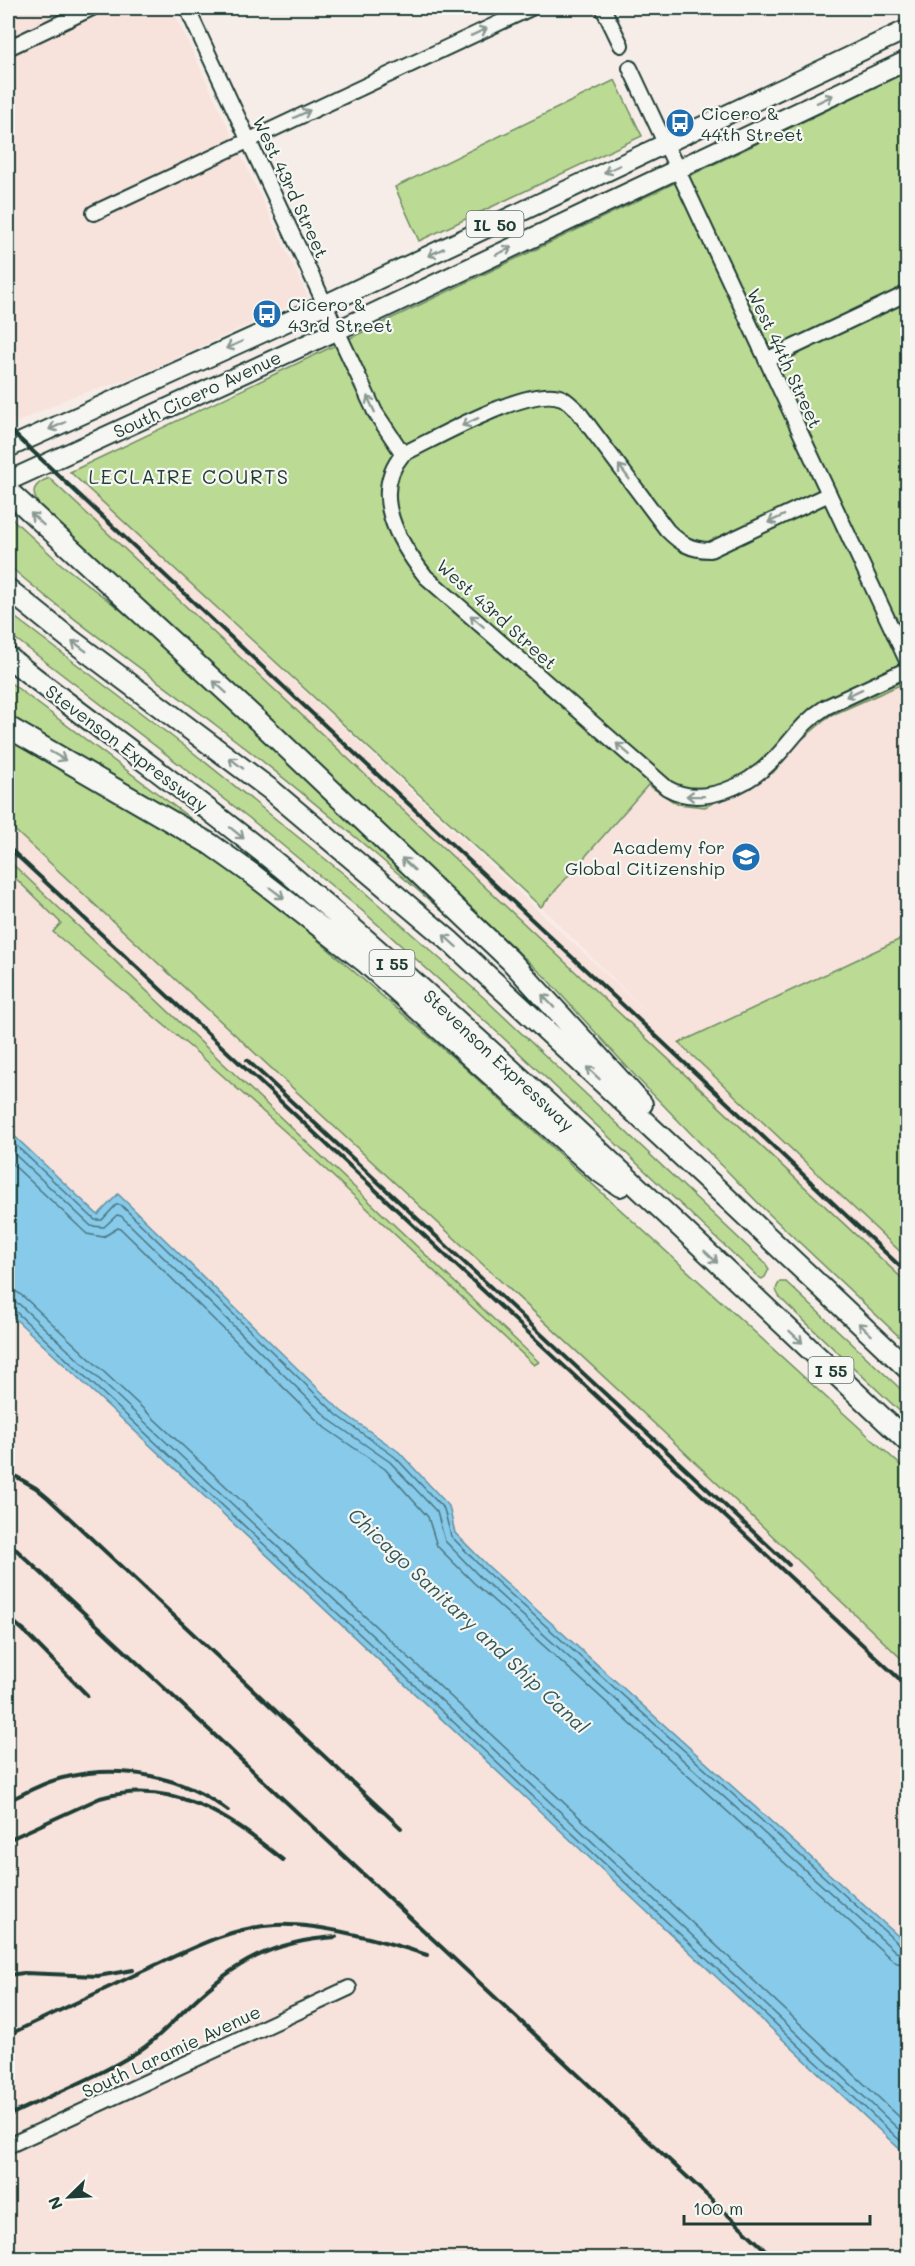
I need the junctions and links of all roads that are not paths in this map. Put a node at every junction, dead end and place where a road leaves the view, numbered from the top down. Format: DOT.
graph roads {
  1 [pos="92,8"];
  2 [pos="187,8"];
  3 [pos="531,8"];
  4 [pos="603,8"];
  5 [pos="908,29"];
  6 [pos="621,45"];
  7 [pos="8,48"];
  8 [pos="908,60"];
  9 [pos="630,68"];
  10 [pos="249,139"];
  11 [pos="665,144"];
  12 [pos="677,169"];
  13 [pos="94,213"];
  14 [pos="908,293"];
  15 [pos="326,304"];
  16 [pos="338,330"];
  17 [pos="766,360"];
  18 [pos="8,448"];
  19 [pos="403,454"];
  20 [pos="8,481"];
  21 [pos="8,491"];
  22 [pos="829,494"];
  23 [pos="8,589"];
  24 [pos="8,657"];
  25 [pos="908,663"];
  26 [pos="908,669"];
  27 [pos="8,727"];
  28 [pos="713,1185"];
  29 [pos="687,1235"];
  30 [pos="908,1369"];
  31 [pos="908,1442"];
  32 [pos="349,1988"];
  33 [pos="8,2146"];
  1 -- 7 [label="street"];
  2 -- 10 [label="street, West 43rd Street"];
  10 -- 3 [label="street, one-way"];
  4 -- 6 [label="street"];
  5 -- 11 [label="main road, South Cicero Avenue / IL 50"];
  12 -- 8 [label="main road, South Cicero Avenue / IL 50, one-way"];
  9 -- 11 [label="street, West 44th Street"];
  10 -- 13 [label="street"];
  10 -- 15 [label="street, West 43rd Street"];
  11 -- 12 [label="street, West 44th Street"];
  11 -- 15 [label="main road, South Cicero Avenue / IL 50, one-way"];
  16 -- 12 [label="main road, South Cicero Avenue / IL 50, one-way"];
  12 -- 17 [label="street, West 44th Street"];
  14 -- 17 [label="street"];
  15 -- 16 [label="street, West 43rd Street"];
  15 -- 18 [label="main road, South Cicero Avenue / IL 50, one-way"];
  19 -- 16 [label="street, West 43rd Street, one-way"];
  16 -- 20 [label="main road, South Cicero Avenue / IL 50"];
  17 -- 22 [label="street, West 44th Street"];
  22 -- 19 [label="street, one-way"];
  26 -- 19 [label="street, West 43rd Street, one-way"];
  28 -- 21 [label="highway, one-way"];
  22 -- 25 [label="street, West 44th Street"];
  28 -- 23 [label="highway, one-way"];
  24 -- 29 [label="highway, Stevenson Expressway / I 55, one-way"];
  27 -- 29 [label="highway, one-way"];
  30 -- 28 [label="highway, one-way"];
  29 -- 31 [label="highway, Stevenson Expressway / I 55, one-way"];
  32 -- 33 [label="street, South Laramie Avenue"];
}
